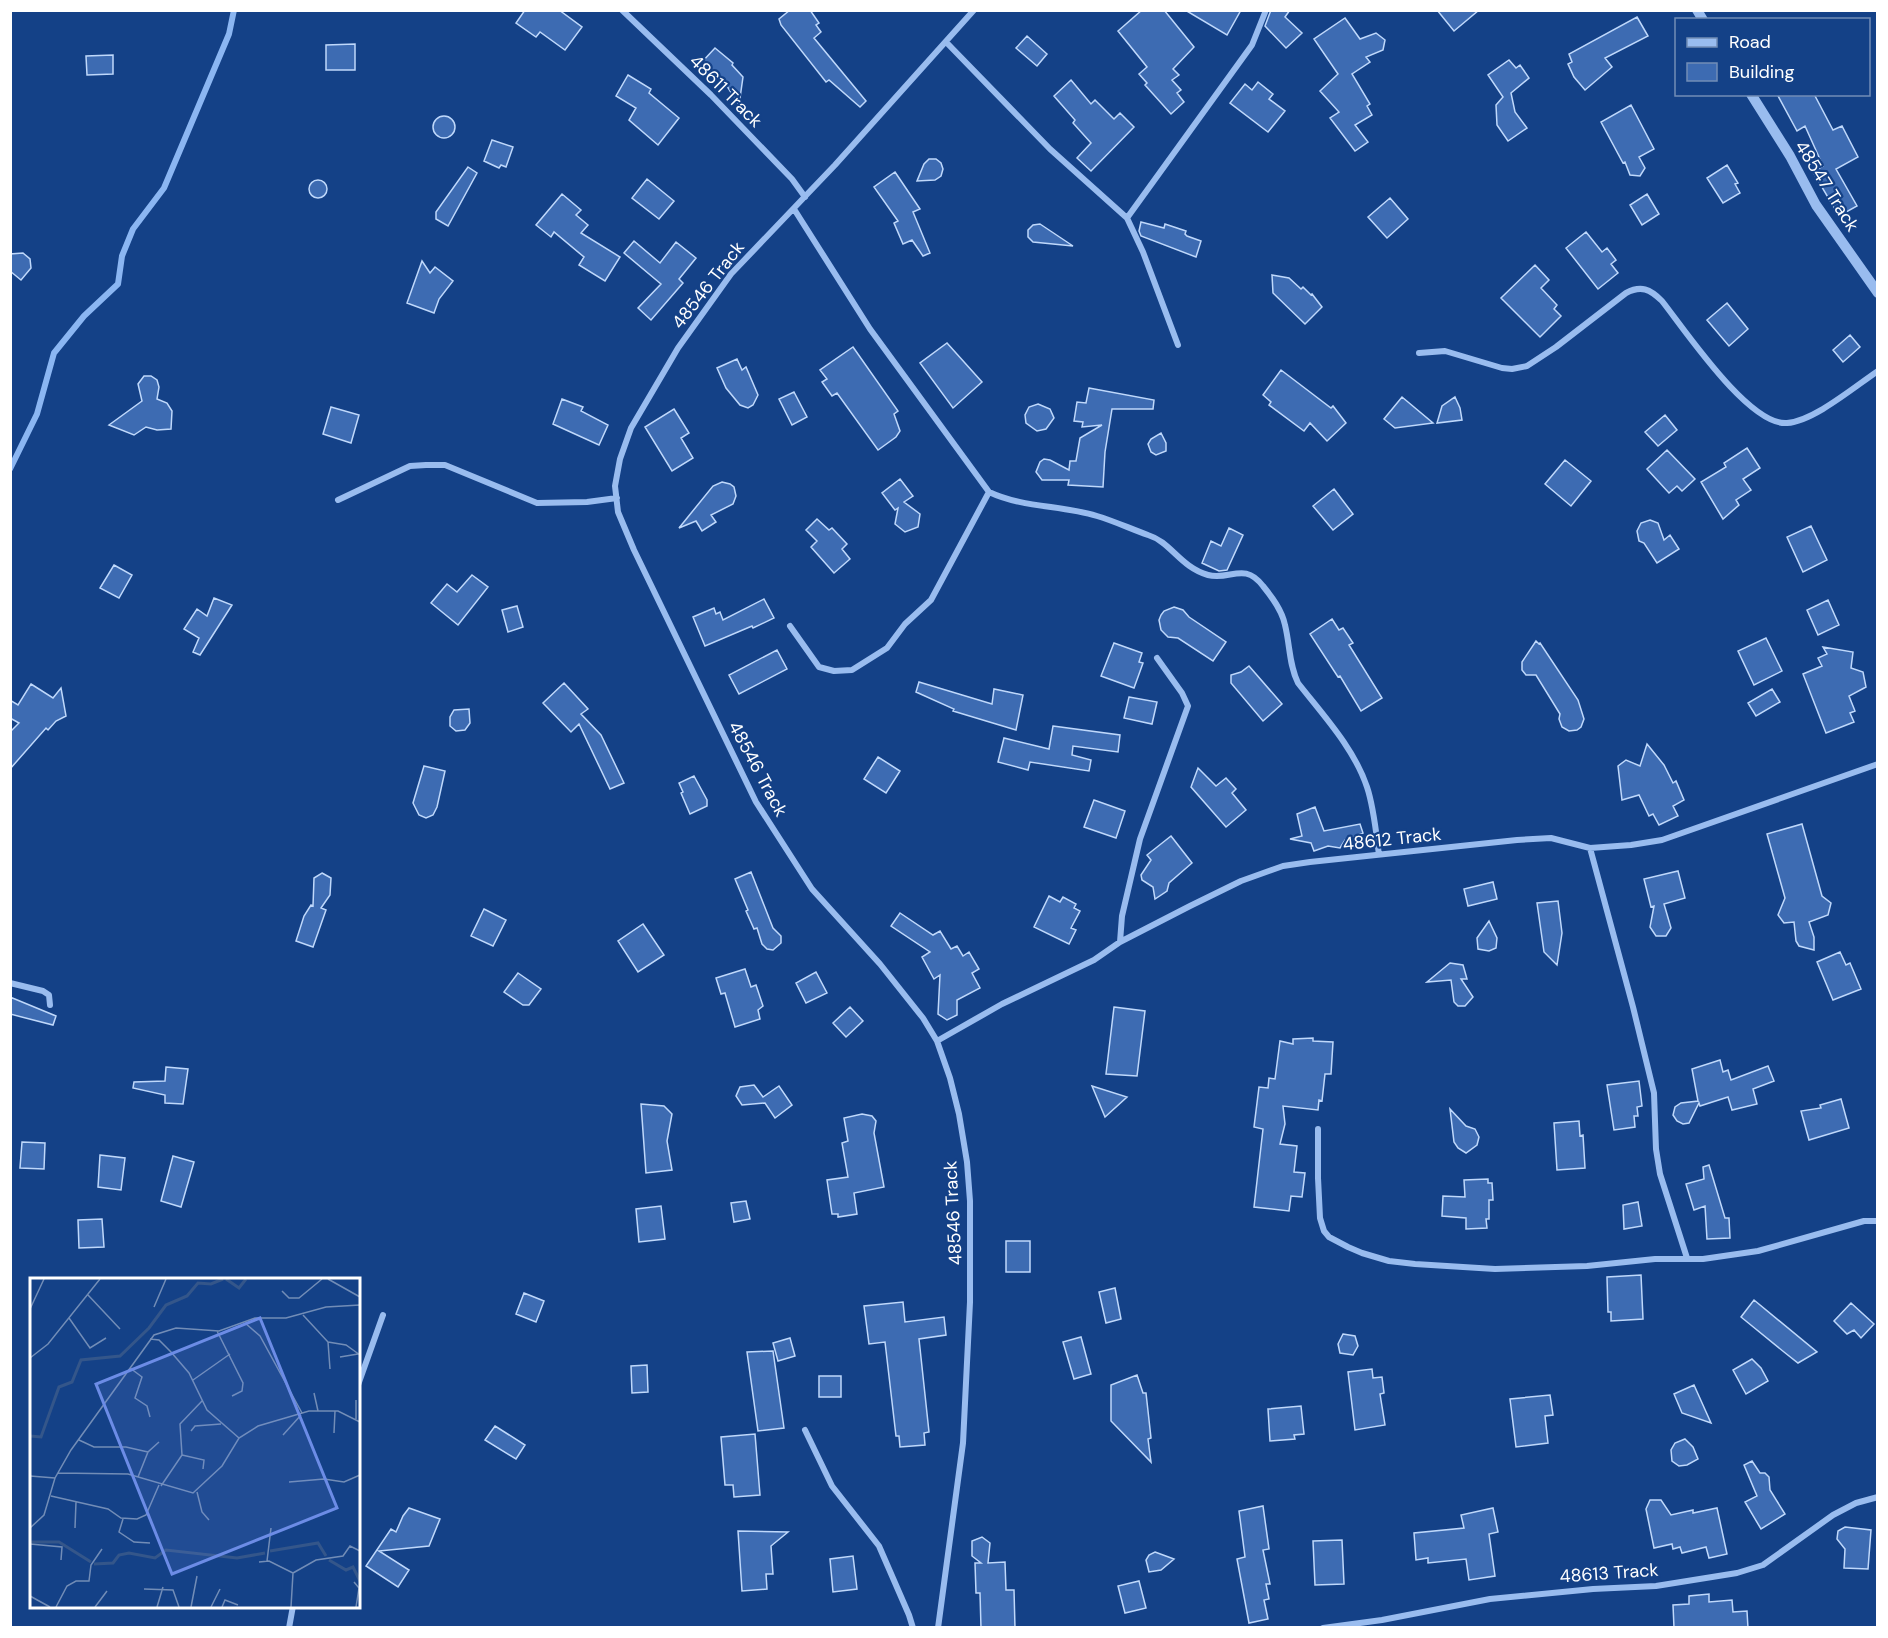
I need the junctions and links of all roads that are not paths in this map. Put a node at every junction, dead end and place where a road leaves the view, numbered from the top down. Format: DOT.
graph roads {
  1 [pos="621,10"];
  2 [pos="974,10"];
  3 [pos="1266,10"];
  4 [pos="946,42"];
  5 [pos="1752,96"];
  6 [pos="805,197"];
  7 [pos="794,209"];
  8 [pos="1127,218"];
  9 [pos="1878,293"];
  10 [pos="1178,345"];
  11 [pos="1419,353"];
  12 [pos="1878,371"];
  13 [pos="989,492"];
  14 [pos="617,498"];
  15 [pos="338,500"];
  16 [pos="790,626"];
  17 [pos="1157,658"];
  18 [pos="1878,764"];
  19 [pos="1590,848"];
  20 [pos="1380,855"];
  21 [pos="1120,942"];
  22 [pos="10,982"];
  23 [pos="50,1005"];
  24 [pos="937,1041"];
  25 [pos="1318,1129"];
  26 [pos="1878,1221"];
  27 [pos="1687,1258"];
  28 [pos="383,1314"];
  29 [pos="360,1379"];
  30 [pos="805,1430"];
  31 [pos="1878,1497"];
  32 [pos="293,1608"];
  33 [pos="289,1628"];
  34 [pos="913,1628"];
  35 [pos="938,1628"];
  36 [pos="1323,1628"];
  1 -- 6 [label="street, 48611 Track"];
  2 -- 4 [label="street, 48546 Track"];
  3 -- 8 [label="street"];
  4 -- 6 [label="street, 48546 Track"];
  4 -- 8 [label="street"];
  5 -- 9 [label="street, 48547 Track"];
  6 -- 7 [label="street, 48546 Track"];
  7 -- 13 [label="street"];
  7 -- 14 [label="street, 48546 Track"];
  8 -- 10 [label="street"];
  11 -- 12 [label="street"];
  13 -- 16 [label="street"];
  13 -- 20 [label="street"];
  14 -- 15 [label="street"];
  14 -- 24 [label="street, 48546 Track"];
  17 -- 21 [label="street"];
  18 -- 19 [label="street, 48612 Track"];
  19 -- 20 [label="street, 48612 Track"];
  19 -- 27 [label="street"];
  20 -- 21 [label="street, 48612 Track"];
  21 -- 24 [label="street, 48612 Track"];
  22 -- 23 [label="street"];
  24 -- 35 [label="street, 48546 Track"];
  25 -- 27 [label="street"];
  26 -- 27 [label="street"];
  28 -- 29 [label="street"];
  30 -- 34 [label="street"];
  31 -- 36 [label="street, 48613 Track"];
  32 -- 33 [label="street"];
}
